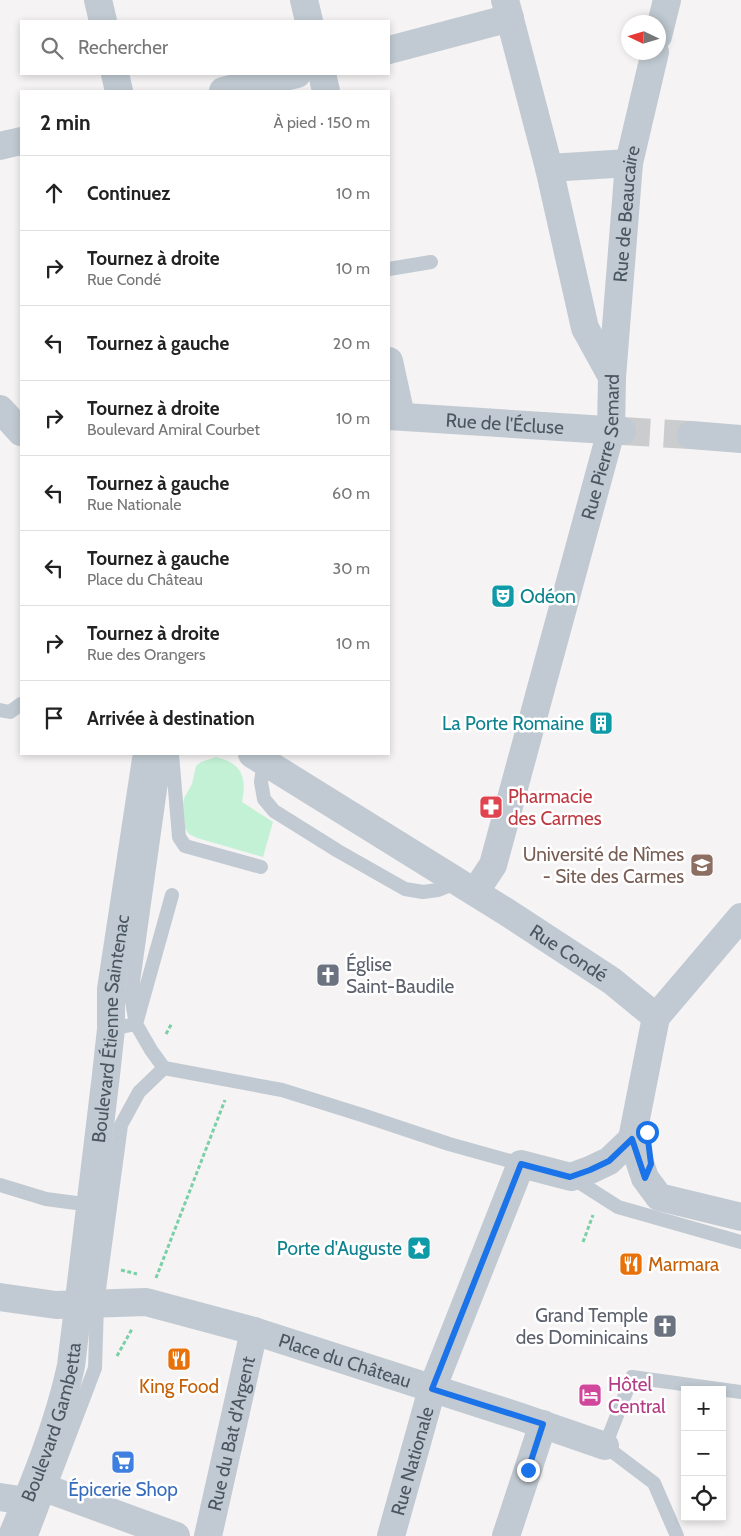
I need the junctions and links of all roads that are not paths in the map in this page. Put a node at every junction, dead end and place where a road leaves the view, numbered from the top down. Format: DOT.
graph roads {
  1 [pos="98,0"];
  2 [pos="304,0"];
  3 [pos="667,0"];
  4 [pos="508,9"];
  5 [pos="663,15"];
  6 [pos="103,20"];
  7 [pos="309,20"];
  8 [pos="390,50"];
  9 [pos="653,60"];
  10 [pos="115,75"];
  11 [pos="293,75"];
  12 [pos="322,75"];
  13 [pos="119,90"];
  14 [pos="227,90"];
  15 [pos="326,90"];
  16 [pos="20,141"];
  17 [pos="0,146"];
  18 [pos="629,162"];
  19 [pos="549,168"];
  20 [pos="431,262"];
  21 [pos="390,269"];
  22 [pos="390,369"];
  23 [pos="612,377"];
  24 [pos="0,409"];
  25 [pos="395,416"];
  26 [pos="20,431"];
  27 [pos="617,431"];
  28 [pos="691,435"];
  29 [pos="741,439"];
  30 [pos="20,705"];
  31 [pos="0,710"];
  32 [pos="149,755"];
  33 [pos="165,755"];
  34 [pos="172,755"];
  35 [pos="258,758"];
  36 [pos="262,867"];
  37 [pos="467,887"];
  38 [pos="172,895"];
  39 [pos="741,917"];
  40 [pos="656,1017"];
  41 [pos="123,1026"];
  42 [pos="164,1068"];
  43 [pos="632,1139"];
  44 [pos="521,1164"];
  45 [pos="570,1177"];
  46 [pos="0,1185"];
  47 [pos="91,1205"];
  48 [pos="741,1217"];
  49 [pos="741,1242"];
  50 [pos="0,1297"];
  51 [pos="88,1304"];
  52 [pos="254,1331"];
  53 [pos="432,1389"];
  54 [pos="741,1392"];
  55 [pos="543,1424"];
  56 [pos="605,1446"];
  57 [pos="37,1492"];
  58 [pos="0,1497"];
  59 [pos="12,1536"];
  60 [pos="30,1536"];
  61 [pos="176,1536"];
  62 [pos="208,1536"];
  63 [pos="391,1536"];
  64 [pos="506,1536"];
  65 [pos="677,1536"];
  1 -- 6 [label="street"];
  2 -- 7 [label="street"];
  3 -- 5 [label="street"];
  4 -- 8 [label="street"];
  4 -- 19 [label="street, Rue Pierre Semard"];
  9 -- 18 [label="street, Rue de Beaucaire"];
  10 -- 13 [label="street"];
  11 -- 14 [label="street"];
  12 -- 15 [label="street"];
  16 -- 17 [label="street"];
  18 -- 19 [label="street"];
  18 -- 23 [label="street, Rue de Beaucaire"];
  19 -- 23 [label="street, Rue Pierre Semard"];
  20 -- 21 [label="lane"];
  22 -- 25 [label="street"];
  23 -- 27 [label="street, Rue Pierre Semard"];
  24 -- 26 [label="street"];
  25 -- 27 [label="street, Rue de l'Écluse"];
  27 -- 37 [label="street, Rue Pierre Semard"];
  28 -- 29 [label="street"];
  30 -- 31 [label="lane"];
  32 -- 41 [label="street, Boulevard Étienne Saintenac"];
  33 -- 41 [label="lane"];
  34 -- 36 [label="lane"];
  35 -- 37 [label="street, Rue Condé"];
  35 -- 37 [label="lane"];
  37 -- 40 [label="street, Rue Condé"];
  38 -- 41 [label="lane"];
  39 -- 40 [label="street"];
  40 -- 43 [label="street"];
  41 -- 42 [label="lane"];
  41 -- 47 [label="street, Boulevard Étienne Saintenac"];
  42 -- 44 [label="lane"];
  42 -- 51 [label="lane"];
  43 -- 45 [label="street"];
  43 -- 48 [label="street"];
  44 -- 45 [label="street"];
  44 -- 53 [label="street, Rue Nationale"];
  45 -- 49 [label="lane"];
  46 -- 47 [label="lane"];
  47 -- 51 [label="street, Boulevard Étienne Saintenac"];
  50 -- 51 [label="street, Place du Château"];
  51 -- 52 [label="street, Place du Château"];
  51 -- 57 [label="street, Boulevard Gambetta"];
  52 -- 53 [label="street, Place du Château"];
  52 -- 62 [label="street, Rue du Bat d'Argent"];
  53 -- 55 [label="street, Place du Château"];
  53 -- 63 [label="street, Rue Nationale"];
  54 -- 56 [label="lane"];
  55 -- 56 [label="street, Place du Château"];
  55 -- 64 [label="street"];
  56 -- 65 [label="lane"];
  57 -- 58 [label="street"];
  57 -- 59 [label="street, Boulevard Gambetta"];
  57 -- 60 [label="lane"];
  57 -- 61 [label="street"];
}
